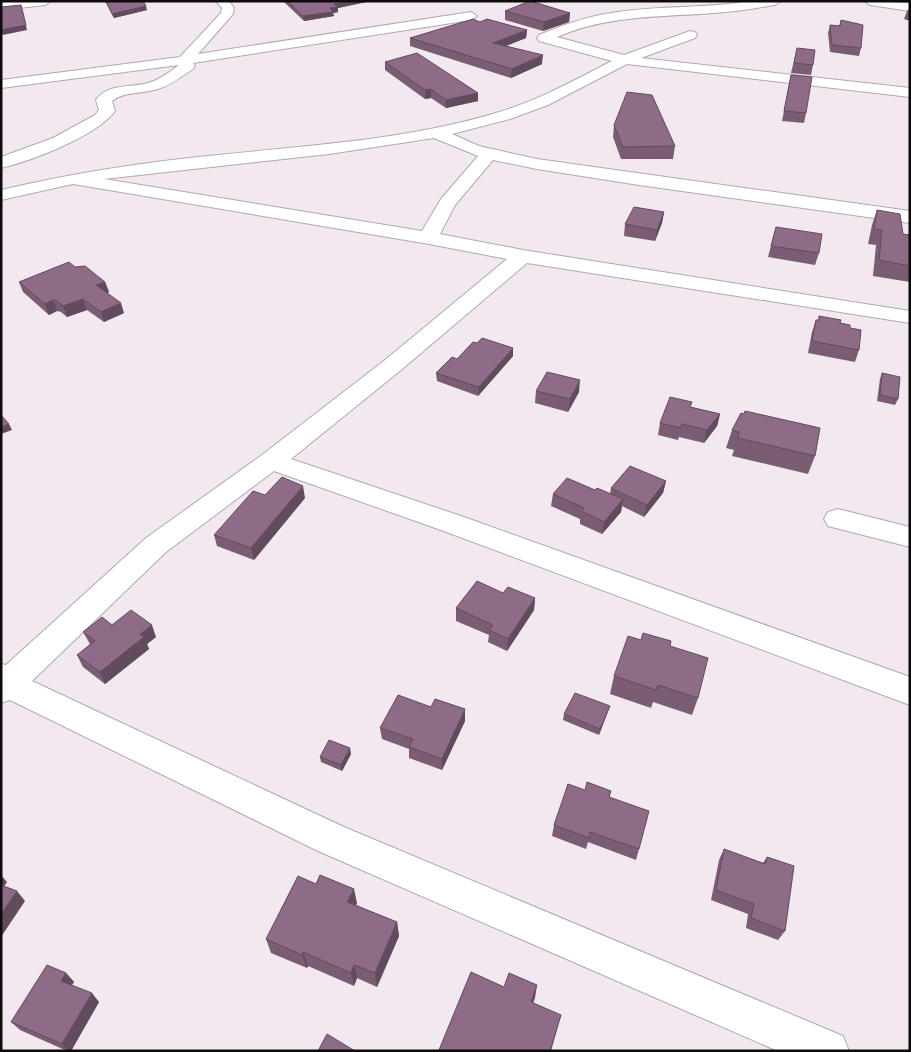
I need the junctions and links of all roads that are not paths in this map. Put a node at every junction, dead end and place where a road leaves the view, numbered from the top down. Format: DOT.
graph roads {
  1 [pos="45,1"];
  2 [pos="222,1"];
  3 [pos="775,1"];
  4 [pos="870,1"];
  5 [pos="1,6"];
  6 [pos="457,6"];
  7 [pos="910,7"];
  8 [pos="470,16"];
  9 [pos="484,21"];
  10 [pos="528,33"];
  11 [pos="690,35"];
  12 [pos="544,38"];
  13 [pos="190,60"];
  14 [pos="626,60"];
  15 [pos="1,84"];
  16 [pos="910,93"];
  17 [pos="436,132"];
  18 [pos="490,153"];
  19 [pos="1,163"];
  20 [pos="72,179"];
  21 [pos="1,196"];
  22 [pos="910,217"];
  23 [pos="429,238"];
  24 [pos="523,256"];
  25 [pos="910,317"];
  26 [pos="271,461"];
  27 [pos="838,519"];
  28 [pos="910,537"];
  29 [pos="4,683"];
  30 [pos="910,690"];
  31 [pos="828,1051"];
  1 -- 5 [label="street"];
  2 -- 13 [label="street"];
  3 -- 12 [label="street"];
  4 -- 7 [label="street"];
  6 -- 8 [label="street"];
  8 -- 9 [label="street"];
  8 -- 13 [label="street"];
  10 -- 12 [label="street"];
  11 -- 14 [label="street"];
  12 -- 14 [label="street"];
  13 -- 15 [label="street"];
  13 -- 19 [label="street"];
  14 -- 16 [label="street"];
  14 -- 17 [label="street"];
  17 -- 18 [label="street"];
  17 -- 20 [label="street"];
  18 -- 22 [label="street"];
  18 -- 23 [label="street"];
  20 -- 21 [label="street"];
  20 -- 23 [label="street"];
  23 -- 24 [label="street"];
  24 -- 25 [label="street"];
  24 -- 26 [label="street"];
  26 -- 29 [label="street"];
  26 -- 30 [label="street"];
  27 -- 28 [label="street"];
  29 -- 31 [label="street"];
}
